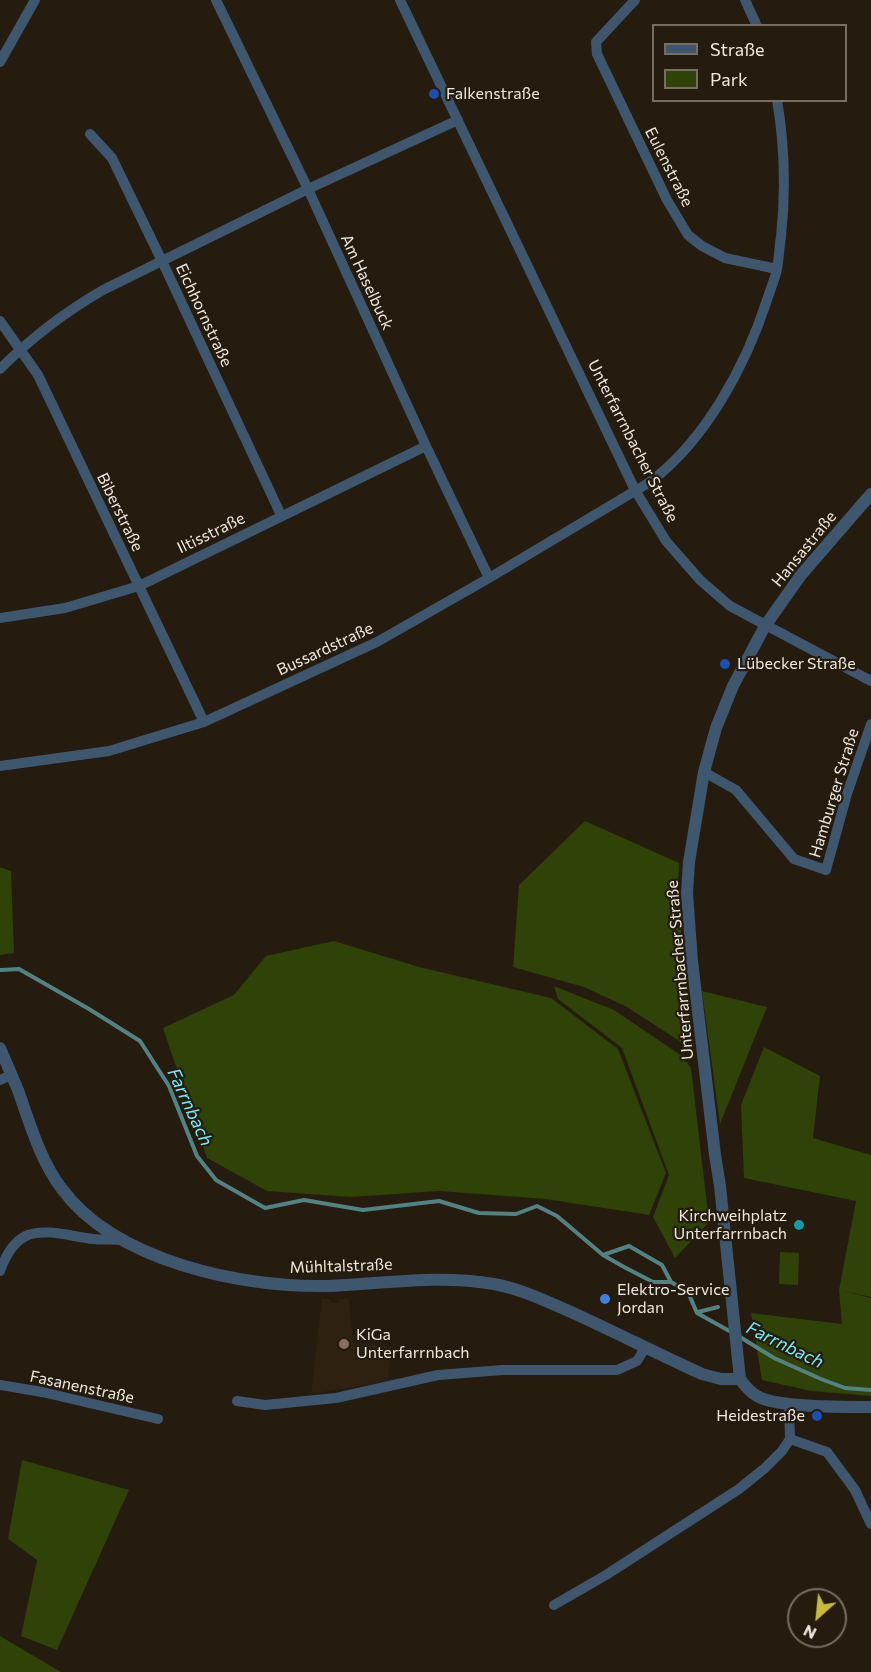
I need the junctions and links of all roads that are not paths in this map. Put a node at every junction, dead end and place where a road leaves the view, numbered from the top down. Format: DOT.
graph roads {
  1 [pos="35,0"];
  2 [pos="216,0"];
  3 [pos="400,0"];
  4 [pos="635,0"];
  5 [pos="745,0"];
  6 [pos="756,24"];
  7 [pos="0,62"];
  8 [pos="777,102"];
  9 [pos="458,120"];
  10 [pos="90,134"];
  11 [pos="308,189"];
  12 [pos="162,261"];
  13 [pos="777,269"];
  14 [pos="0,321"];
  15 [pos="20,348"];
  16 [pos="0,369"];
  17 [pos="426,446"];
  18 [pos="635,490"];
  19 [pos="871,494"];
  20 [pos="281,515"];
  21 [pos="489,578"];
  22 [pos="139,586"];
  23 [pos="0,618"];
  24 [pos="765,626"];
  25 [pos="871,681"];
  26 [pos="204,722"];
  27 [pos="871,724"];
  28 [pos="0,766"];
  29 [pos="704,772"];
  30 [pos="0,1048"];
  31 [pos="6,1078"];
  32 [pos="121,1240"];
  33 [pos="0,1271"];
  34 [pos="645,1348"];
  35 [pos="740,1379"];
  36 [pos="0,1385"];
  37 [pos="237,1401"];
  38 [pos="789,1404"];
  39 [pos="871,1407"];
  40 [pos="158,1419"];
  41 [pos="790,1439"];
  42 [pos="871,1524"];
  43 [pos="554,1605"];
  1 -- 7 [label="street"];
  2 -- 11 [label="street, Am Haselbuck"];
  3 -- 9 [label="street, Unterfarrnbacher Straße"];
  4 -- 13 [label="street, Eulenstraße"];
  5 -- 6 [label="street"];
  8 -- 13 [label="street, Bussardstraße"];
  9 -- 11 [label="street"];
  9 -- 18 [label="street, Unterfarrnbacher Straße"];
  10 -- 12 [label="street, Eichhornstraße"];
  11 -- 12 [label="street"];
  11 -- 17 [label="street, Am Haselbuck"];
  12 -- 15 [label="street"];
  12 -- 20 [label="street, Eichhornstraße"];
  13 -- 18 [label="street, Bussardstraße"];
  14 -- 15 [label="street, Biberstraße"];
  15 -- 16 [label="street"];
  15 -- 22 [label="street, Biberstraße"];
  17 -- 20 [label="street, Iltisstraße"];
  17 -- 21 [label="street, Am Haselbuck"];
  18 -- 21 [label="street, Bussardstraße"];
  18 -- 24 [label="street, Unterfarrnbacher Straße"];
  19 -- 24 [label="street, Hansastraße"];
  20 -- 22 [label="street, Iltisstraße"];
  21 -- 26 [label="street, Bussardstraße"];
  22 -- 23 [label="street, Iltisstraße"];
  22 -- 26 [label="street, Biberstraße"];
  24 -- 25 [label="street"];
  24 -- 29 [label="street, Unterfarrnbacher Straße"];
  26 -- 28 [label="street, Bussardstraße"];
  27 -- 29 [label="street, Hamburger Straße"];
  29 -- 35 [label="street, Unterfarrnbacher Straße"];
  30 -- 31 [label="street, Mühltalstraße"];
  31 -- 32 [label="street, Mühltalstraße"];
  32 -- 33 [label="street"];
  32 -- 34 [label="street, Mühltalstraße"];
  34 -- 35 [label="street, Mühltalstraße"];
  34 -- 37 [label="street"];
  35 -- 38 [label="street"];
  36 -- 40 [label="street, Fasanenstraße"];
  38 -- 39 [label="street"];
  38 -- 41 [label="street"];
  41 -- 42 [label="street"];
  41 -- 43 [label="street"];
}
